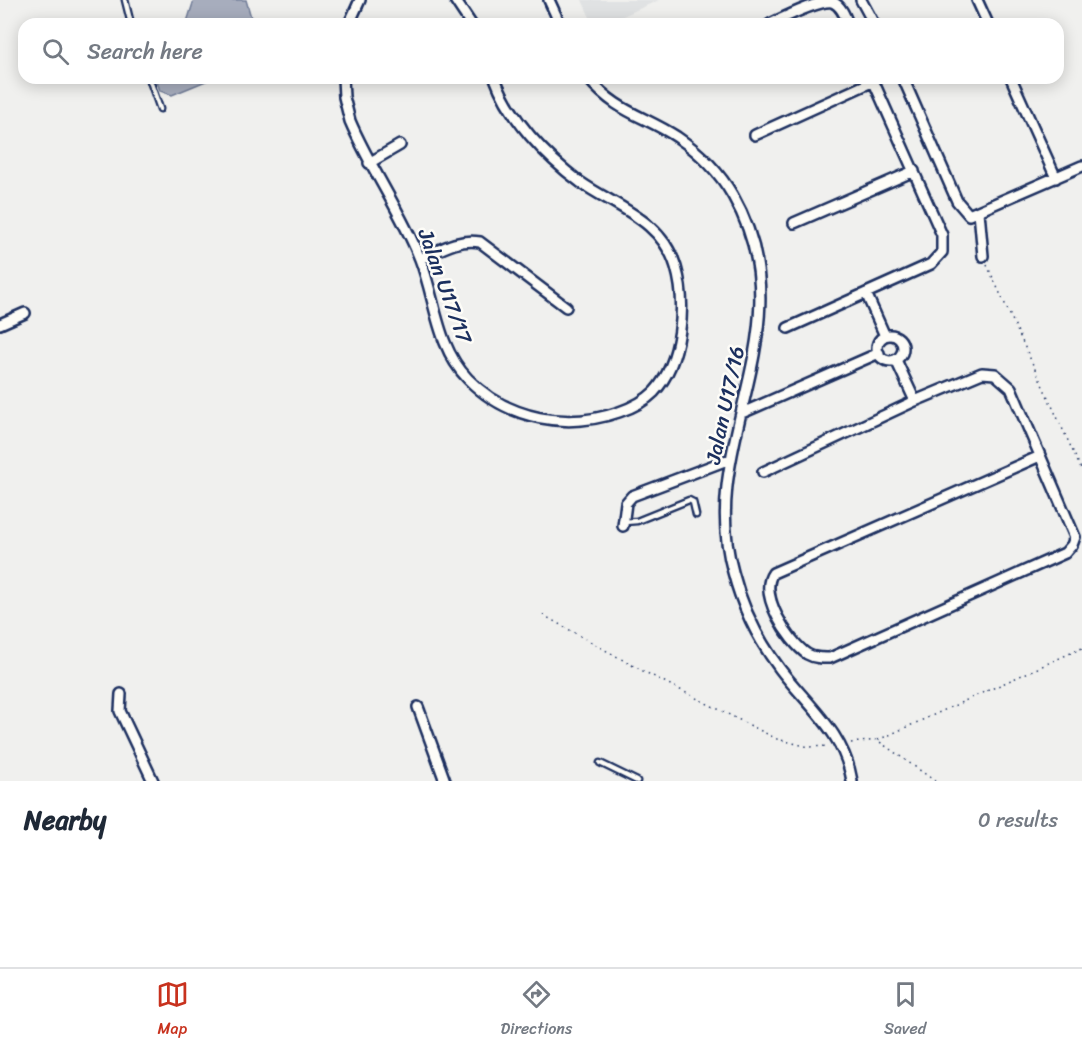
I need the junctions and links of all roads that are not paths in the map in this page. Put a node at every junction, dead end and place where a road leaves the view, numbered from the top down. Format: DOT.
graph roads {
  1 [pos="125,0"];
  2 [pos="360,0"];
  3 [pos="455,0"];
  4 [pos="549,0"];
  5 [pos="861,0"];
  6 [pos="977,0"];
  7 [pos="130,18"];
  8 [pos="352,18"];
  9 [pos="467,18"];
  10 [pos="557,18"];
  11 [pos="784,18"];
  12 [pos="846,18"];
  13 [pos="871,18"];
  14 [pos="985,18"];
  15 [pos="151,84"];
  16 [pos="343,84"];
  17 [pos="498,84"];
  18 [pos="593,84"];
  19 [pos="864,84"];
  20 [pos="875,84"];
  21 [pos="906,84"];
  22 [pos="1014,84"];
  23 [pos="160,109"];
  24 [pos="755,135"];
  25 [pos="400,145"];
  26 [pos="369,163"];
  27 [pos="1082,166"];
  28 [pos="914,171"];
  29 [pos="1056,178"];
  30 [pos="979,212"];
  31 [pos="794,224"];
  32 [pos="983,256"];
  33 [pos="420,259"];
  34 [pos="866,293"];
  35 [pos="566,307"];
  36 [pos="25,313"];
  37 [pos="0,324"];
  38 [pos="788,328"];
  39 [pos="885,336"];
  40 [pos="879,353"];
  41 [pos="896,360"];
  42 [pos="915,401"];
  43 [pos="742,413"];
  44 [pos="1040,456"];
  45 [pos="730,459"];
  46 [pos="763,472"];
  47 [pos="696,515"];
  48 [pos="624,524"];
  49 [pos="121,694"];
  50 [pos="418,707"];
  51 [pos="600,763"];
  52 [pos="153,781"];
  53 [pos="445,781"];
  54 [pos="638,781"];
  55 [pos="852,781"];
  1 -- 7 [label="lane"];
  2 -- 8 [label="street"];
  3 -- 9 [label="street"];
  4 -- 10 [label="street"];
  5 -- 13 [label="street"];
  6 -- 14 [label="street"];
  11 -- 12 [label="street"];
  15 -- 23 [label="lane"];
  16 -- 26 [label="street, Jalan U17/17"];
  17 -- 33 [label="street, Jalan U17/17"];
  18 -- 43 [label="street, Jalan U17/16"];
  19 -- 24 [label="street"];
  20 -- 28 [label="street"];
  21 -- 30 [label="street"];
  22 -- 29 [label="street"];
  25 -- 26 [label="street"];
  26 -- 33 [label="street, Jalan U17/17"];
  27 -- 29 [label="street"];
  28 -- 31 [label="street"];
  28 -- 34 [label="street"];
  29 -- 30 [label="street"];
  30 -- 32 [label="street"];
  33 -- 35 [label="street"];
  34 -- 38 [label="street"];
  34 -- 39 [label="street"];
  36 -- 37 [label="street"];
  39 -- 40 [label="street"];
  39 -- 41 [label="street"];
  40 -- 41 [label="street"];
  40 -- 43 [label="street"];
  41 -- 42 [label="street"];
  42 -- 44 [label="street"];
  42 -- 46 [label="street"];
  43 -- 45 [label="street, Jalan U17/16"];
  44 -- 44 [label="street"];
  45 -- 48 [label="street"];
  45 -- 55 [label="street, Jalan U17/16"];
  47 -- 48 [label="lane"];
  49 -- 52 [label="street"];
  50 -- 53 [label="street"];
  51 -- 54 [label="lane"];
}
